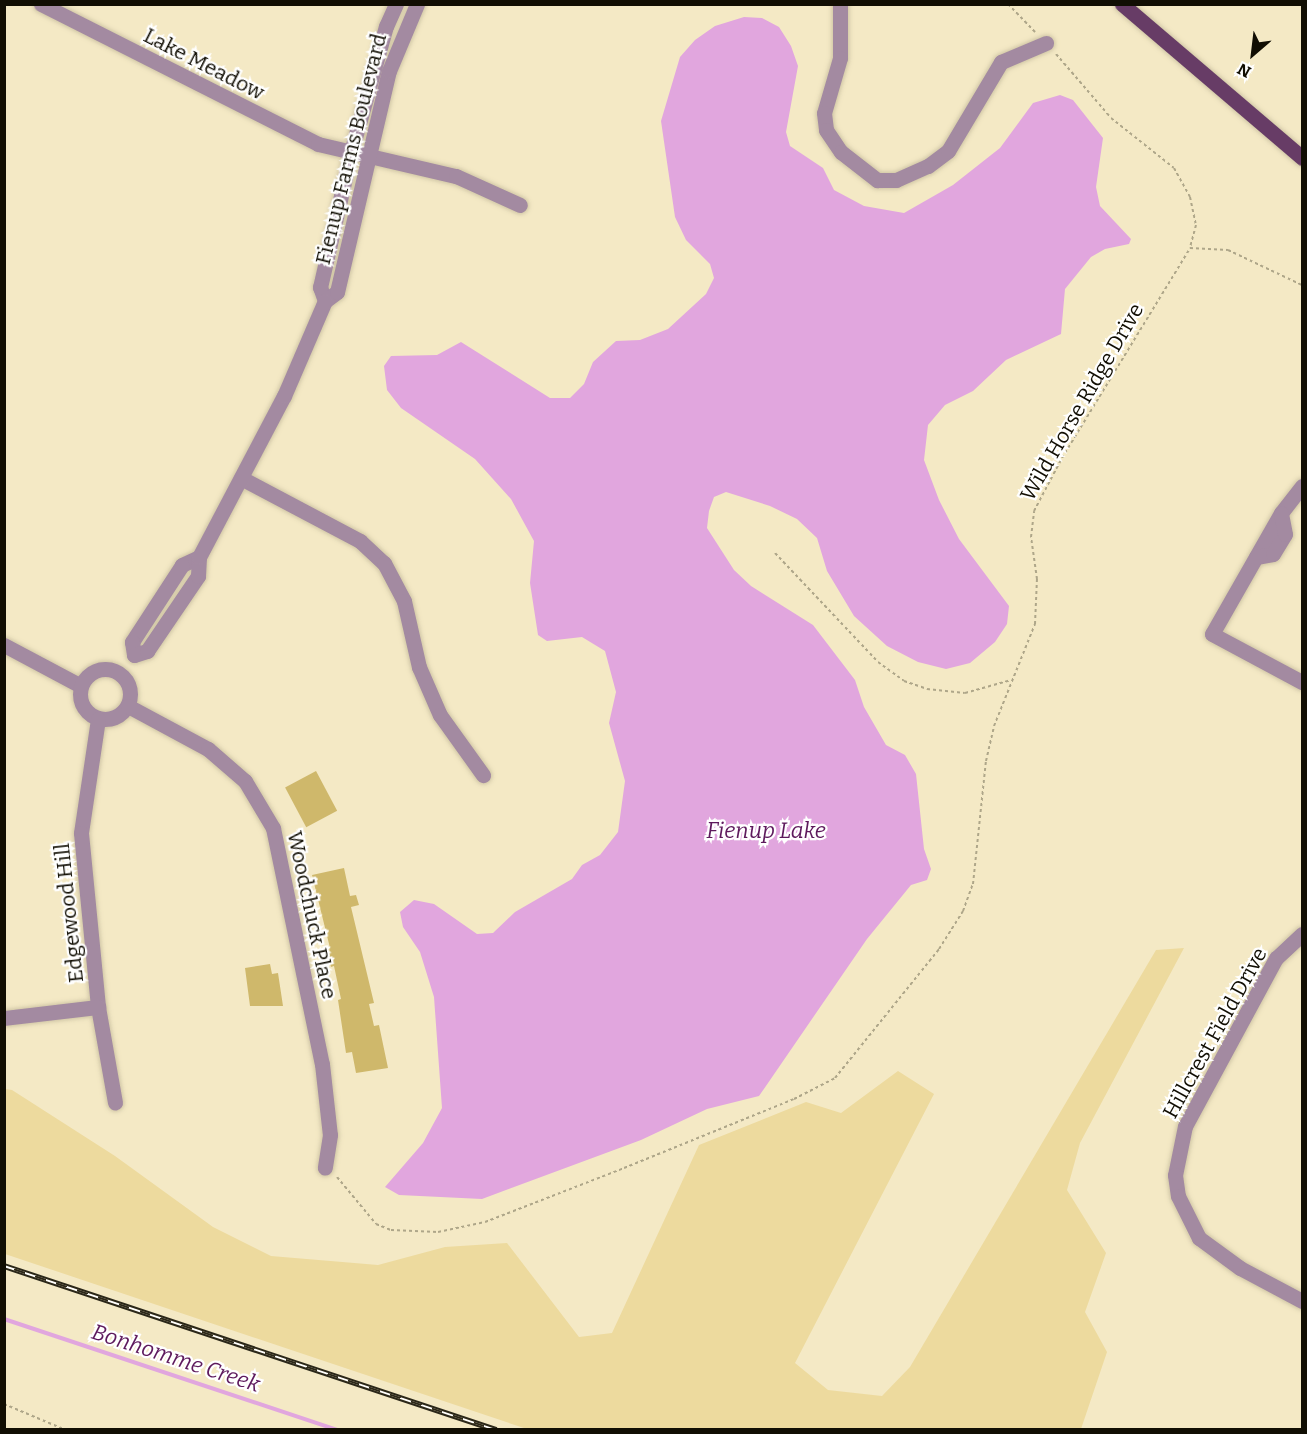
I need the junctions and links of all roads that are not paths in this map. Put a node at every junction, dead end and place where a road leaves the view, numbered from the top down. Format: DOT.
graph roads {
  1 [pos="41,4"];
  2 [pos="396,4"];
  3 [pos="417,4"];
  4 [pos="840,4"];
  5 [pos="1122,4"];
  6 [pos="1046,43"];
  7 [pos="351,152"];
  8 [pos="369,157"];
  9 [pos="1302,158"];
  10 [pos="520,205"];
  11 [pos="325,302"];
  12 [pos="241,478"];
  13 [pos="1302,486"];
  14 [pos="4,645"];
  15 [pos="122,675"];
  16 [pos="1302,682"];
  17 [pos="81,686"];
  18 [pos="128,706"];
  19 [pos="98,718"];
  20 [pos="483,775"];
  21 [pos="1302,934"];
  22 [pos="98,1006"];
  23 [pos="4,1018"];
  24 [pos="115,1102"];
  25 [pos="325,1168"];
  26 [pos="1302,1301"];
  1 -- 7 [label="street, Lake Meadow"];
  2 -- 7 [label="street, Fienup Farms Boulevard"];
  3 -- 8 [label="street, Fienup Farms Boulevard"];
  4 -- 6 [label="street"];
  5 -- 9 [label="main road"];
  7 -- 8 [label="street, Lake Meadow"];
  7 -- 11 [label="street, Fienup Farms Boulevard"];
  8 -- 10 [label="street, Lake Meadow"];
  8 -- 11 [label="street, Fienup Farms Boulevard"];
  11 -- 12 [label="street, Fienup Farms Boulevard"];
  12 -- 15 [label="street, Fienup Farms Boulevard"];
  12 -- 20 [label="street"];
  13 -- 16 [label="street"];
  14 -- 17 [label="street"];
  15 -- 17 [label="street"];
  15 -- 18 [label="street"];
  17 -- 19 [label="street"];
  18 -- 19 [label="street"];
  18 -- 25 [label="street, Woodchuck Place"];
  19 -- 22 [label="street, Edgewood Hill"];
  21 -- 26 [label="street, Hillcrest Field Drive"];
  22 -- 23 [label="street"];
  22 -- 24 [label="street, Edgewood Hill"];
}
